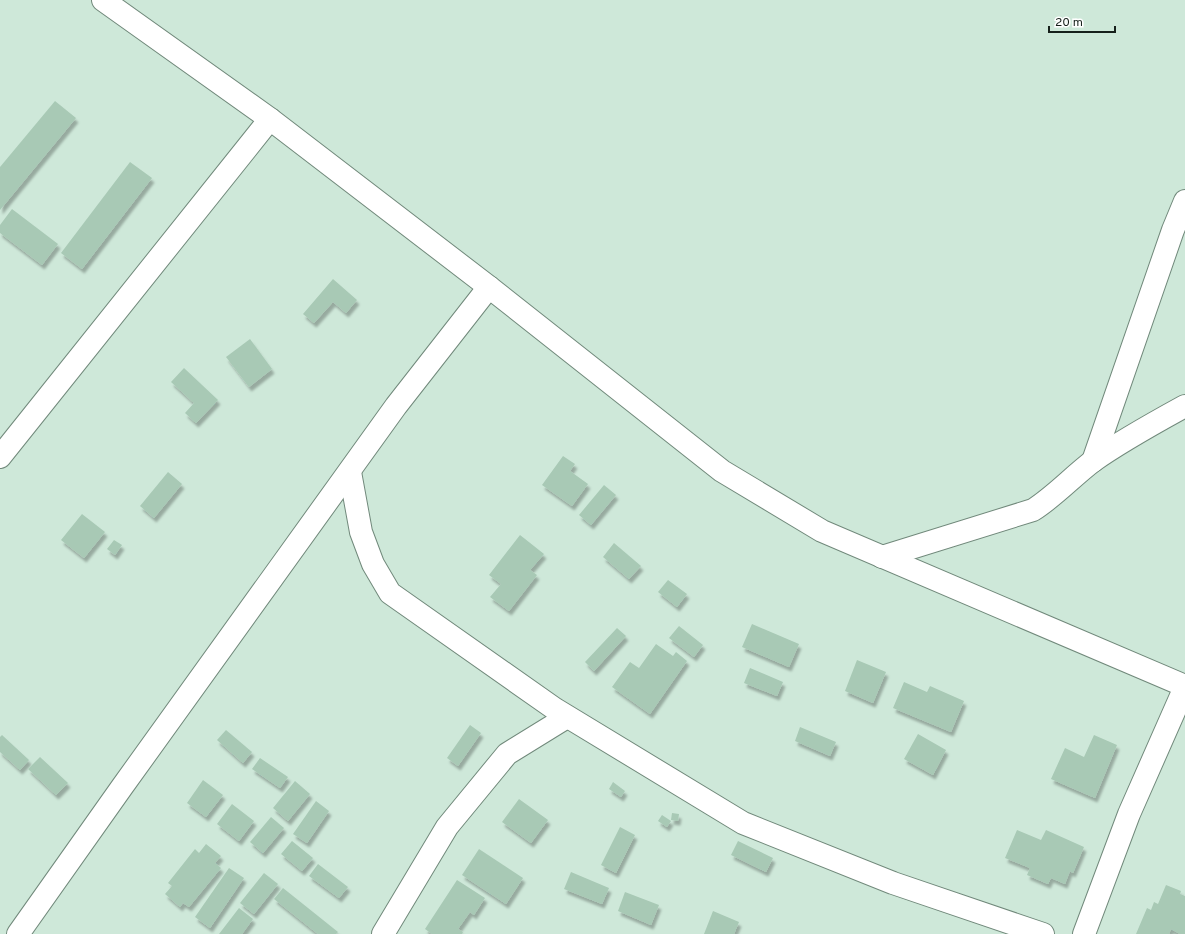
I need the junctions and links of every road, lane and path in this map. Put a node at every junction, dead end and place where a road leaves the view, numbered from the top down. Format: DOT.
graph roads {
  1 [pos="103,0"];
  2 [pos="270,119"];
  3 [pos="1185,201"];
  4 [pos="489,287"];
  5 [pos="1185,406"];
  6 [pos="0,457"];
  7 [pos="1093,461"];
  8 [pos="350,472"];
  9 [pos="882,557"];
  10 [pos="1185,687"];
  11 [pos="567,717"];
  12 [pos="18,934"];
  13 [pos="383,934"];
  14 [pos="1042,934"];
  15 [pos="1084,934"];
  1 -- 2 [label="street"];
  2 -- 4 [label="street"];
  2 -- 6 [label="street"];
  3 -- 7 [label="street"];
  4 -- 8 [label="street"];
  4 -- 9 [label="street"];
  5 -- 7 [label="street"];
  7 -- 9 [label="street"];
  8 -- 11 [label="street"];
  8 -- 12 [label="street"];
  9 -- 10 [label="street"];
  10 -- 15 [label="street"];
  11 -- 13 [label="street"];
  11 -- 14 [label="street"];
}
